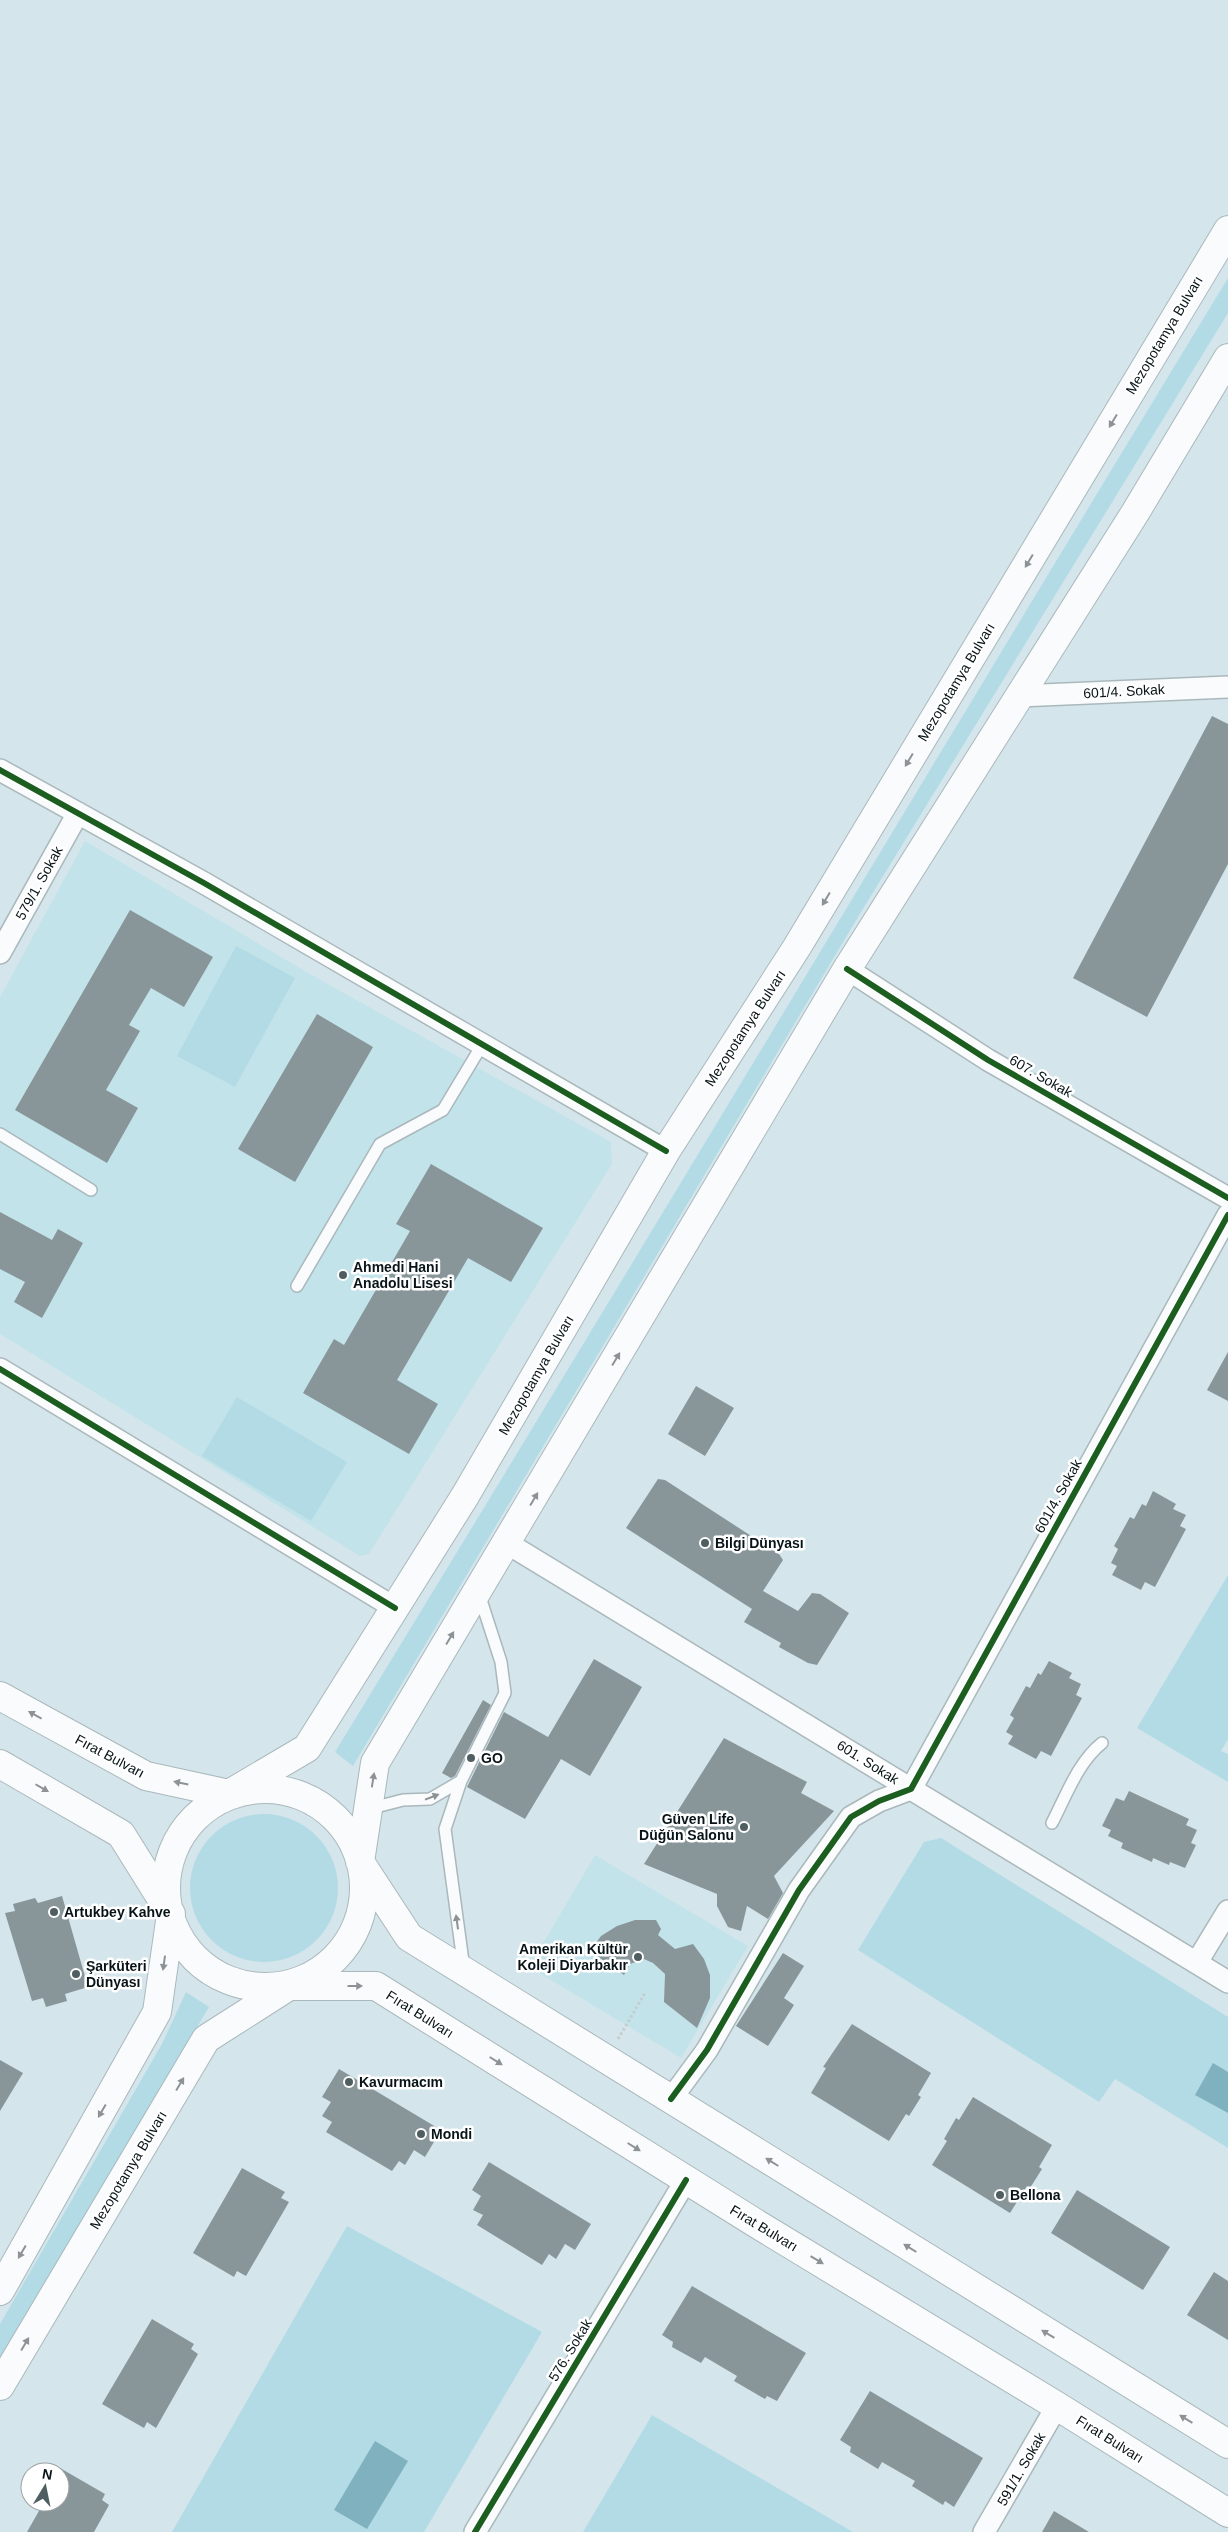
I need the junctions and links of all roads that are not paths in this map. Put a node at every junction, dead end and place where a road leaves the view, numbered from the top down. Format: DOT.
graph roads {
  1 [pos="1228,230"];
  2 [pos="1228,358"];
  3 [pos="1228,686"];
  4 [pos="1020,696"];
  5 [pos="0,770"];
  6 [pos="78,813"];
  7 [pos="0,953"];
  8 [pos="847,969"];
  9 [pos="482,1045"];
  10 [pos="0,1134"];
  11 [pos="666,1151"];
  12 [pos="91,1190"];
  13 [pos="1228,1198"];
  14 [pos="1228,1215"];
  15 [pos="297,1286"];
  16 [pos="0,1368"];
  17 [pos="507,1543"];
  18 [pos="478,1592"];
  19 [pos="395,1608"];
  20 [pos="0,1696"];
  21 [pos="1102,1743"];
  22 [pos="0,1764"];
  23 [pos="461,1781"];
  24 [pos="911,1789"];
  25 [pos="229,1794"];
  26 [pos="368,1810"];
  27 [pos="1052,1823"];
  28 [pos="360,1862"];
  29 [pos="1228,1911"];
  30 [pos="171,1914"];
  31 [pos="1197,1962"];
  32 [pos="464,1970"];
  33 [pos="1228,1982"];
  34 [pos="288,1986"];
  35 [pos="671,2099"];
  36 [pos="686,2180"];
  37 [pos="0,2291"];
  38 [pos="0,2386"];
  39 [pos="1057,2406"];
  40 [pos="1228,2444"];
  41 [pos="1228,2513"];
  42 [pos="474,2532"];
  43 [pos="984,2532"];
  1 -- 11 [label="main road, Mezopotamya Bulvarı, one-way"];
  2 -- 4 [label="main road"];
  3 -- 4 [label="street, 601/4. Sokak"];
  4 -- 8 [label="main road"];
  5 -- 6 [label="street"];
  6 -- 7 [label="street, 579/1. Sokak"];
  6 -- 9 [label="street"];
  8 -- 13 [label="street, 607. Sokak"];
  17 -- 8 [label="main road, one-way"];
  9 -- 11 [label="street"];
  9 -- 15 [label="lane"];
  10 -- 12 [label="lane"];
  11 -- 19 [label="main road, Mezopotamya Bulvarı"];
  14 -- 24 [label="street, 601/4. Sokak"];
  16 -- 19 [label="street"];
  17 -- 18 [label="main road"];
  17 -- 24 [label="street, 601. Sokak"];
  18 -- 23 [label="lane"];
  26 -- 18 [label="main road, one-way"];
  19 -- 25 [label="main road, Mezopotamya Bulvarı"];
  25 -- 20 [label="main road, Fırat Bulvarı, one-way"];
  21 -- 27 [label="lane"];
  22 -- 30 [label="main road, one-way"];
  26 -- 23 [label="lane, one-way"];
  32 -- 23 [label="lane, one-way"];
  24 -- 31 [label="street, 601. Sokak"];
  24 -- 35 [label="street"];
  25 -- 28 [label="main road"];
  25 -- 30 [label="main road, Mezopotamya Bulvarı"];
  26 -- 28 [label="main road"];
  28 -- 32 [label="main road"];
  28 -- 34 [label="main road"];
  29 -- 31 [label="street"];
  30 -- 34 [label="main road, Fırat Bulvarı"];
  30 -- 37 [label="main road, one-way"];
  31 -- 33 [label="street, 601. Sokak"];
  32 -- 35 [label="main road"];
  34 -- 36 [label="main road, Fırat Bulvarı, one-way"];
  38 -- 34 [label="main road, Mezopotamya Bulvarı, one-way"];
  40 -- 35 [label="main road, one-way"];
  36 -- 39 [label="main road, Fırat Bulvarı, one-way"];
  36 -- 42 [label="street, 576. Sokak"];
  39 -- 41 [label="main road, Fırat Bulvarı"];
  39 -- 43 [label="street, 591/1. Sokak"];
}
